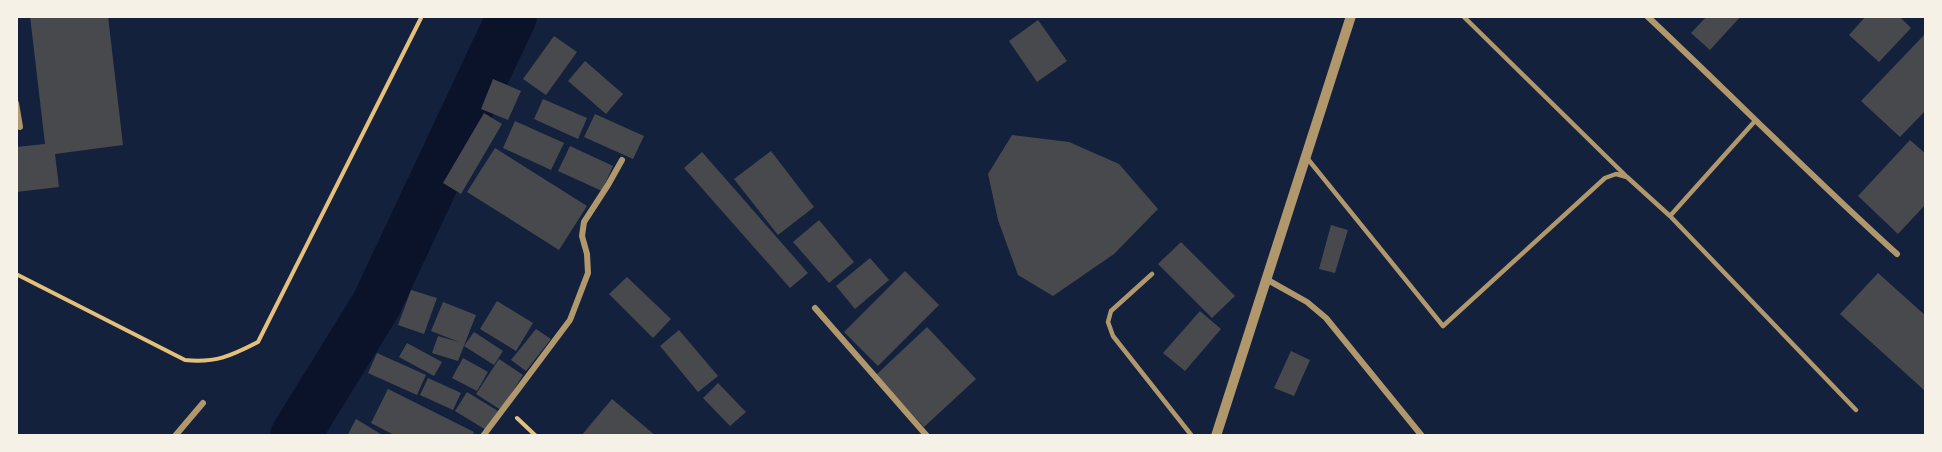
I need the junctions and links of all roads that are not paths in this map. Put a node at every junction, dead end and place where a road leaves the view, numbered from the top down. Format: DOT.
graph roads {
  1 [pos="1351,16"];
  2 [pos="1463,16"];
  3 [pos="1647,16"];
  4 [pos="16,104"];
  5 [pos="1755,121"];
  6 [pos="20,127"];
  7 [pos="1306,156"];
  8 [pos="622,160"];
  9 [pos="1627,177"];
  10 [pos="1670,216"];
  11 [pos="1898,254"];
  12 [pos="1152,274"];
  13 [pos="1266,279"];
  14 [pos="814,308"];
  15 [pos="202,403"];
  16 [pos="1856,410"];
  17 [pos="175,435"];
  18 [pos="483,435"];
  19 [pos="927,435"];
  20 [pos="1192,435"];
  21 [pos="1216,435"];
  22 [pos="1422,435"];
  1 -- 7 [label="street"];
  2 -- 9 [label="lane"];
  3 -- 5 [label="street"];
  4 -- 6 [label="street"];
  5 -- 10 [label="lane"];
  5 -- 11 [label="street"];
  7 -- 9 [label="lane"];
  7 -- 13 [label="street"];
  8 -- 18 [label="street"];
  9 -- 10 [label="lane"];
  10 -- 16 [label="lane"];
  12 -- 20 [label="lane"];
  13 -- 21 [label="street"];
  13 -- 22 [label="street"];
  14 -- 19 [label="street"];
  15 -- 17 [label="street"];
}
